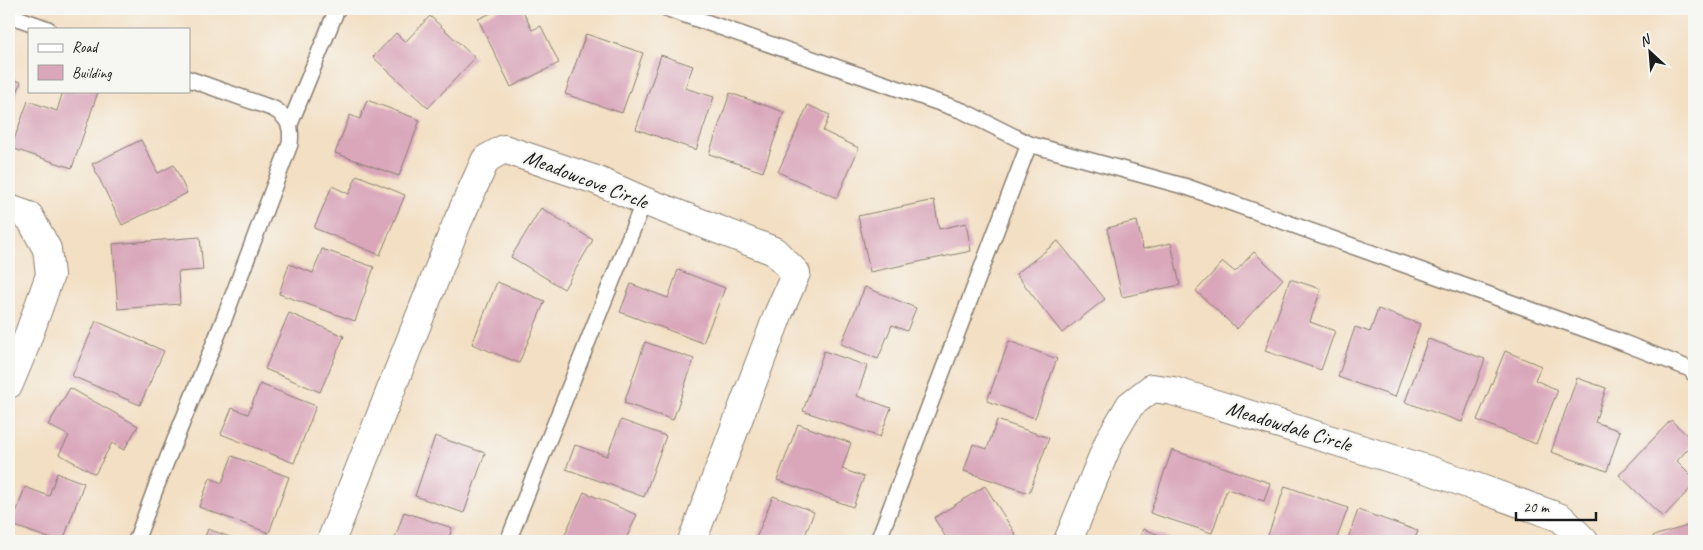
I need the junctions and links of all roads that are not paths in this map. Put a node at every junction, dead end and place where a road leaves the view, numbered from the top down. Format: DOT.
graph roads {
  1 [pos="337,9"];
  2 [pos="668,9"];
  3 [pos="9,15"];
  4 [pos="45,28"];
  5 [pos="190,79"];
  6 [pos="290,124"];
  7 [pos="1029,144"];
  8 [pos="644,201"];
  9 [pos="19,212"];
  10 [pos="1694,374"];
  11 [pos="9,384"];
  12 [pos="136,541"];
  13 [pos="331,541"];
  14 [pos="508,541"];
  15 [pos="692,541"];
  16 [pos="878,541"];
  17 [pos="1068,541"];
  18 [pos="1584,541"];
  1 -- 6 [label="lane"];
  2 -- 7 [label="lane"];
  3 -- 4 [label="lane"];
  5 -- 6 [label="lane"];
  6 -- 12 [label="lane"];
  7 -- 10 [label="lane"];
  7 -- 16 [label="lane"];
  8 -- 13 [label="street, Meadowcove Circle"];
  8 -- 14 [label="lane"];
  8 -- 15 [label="street, Meadowcove Circle"];
  9 -- 11 [label="street"];
  17 -- 18 [label="street, Meadowdale Circle"];
}
